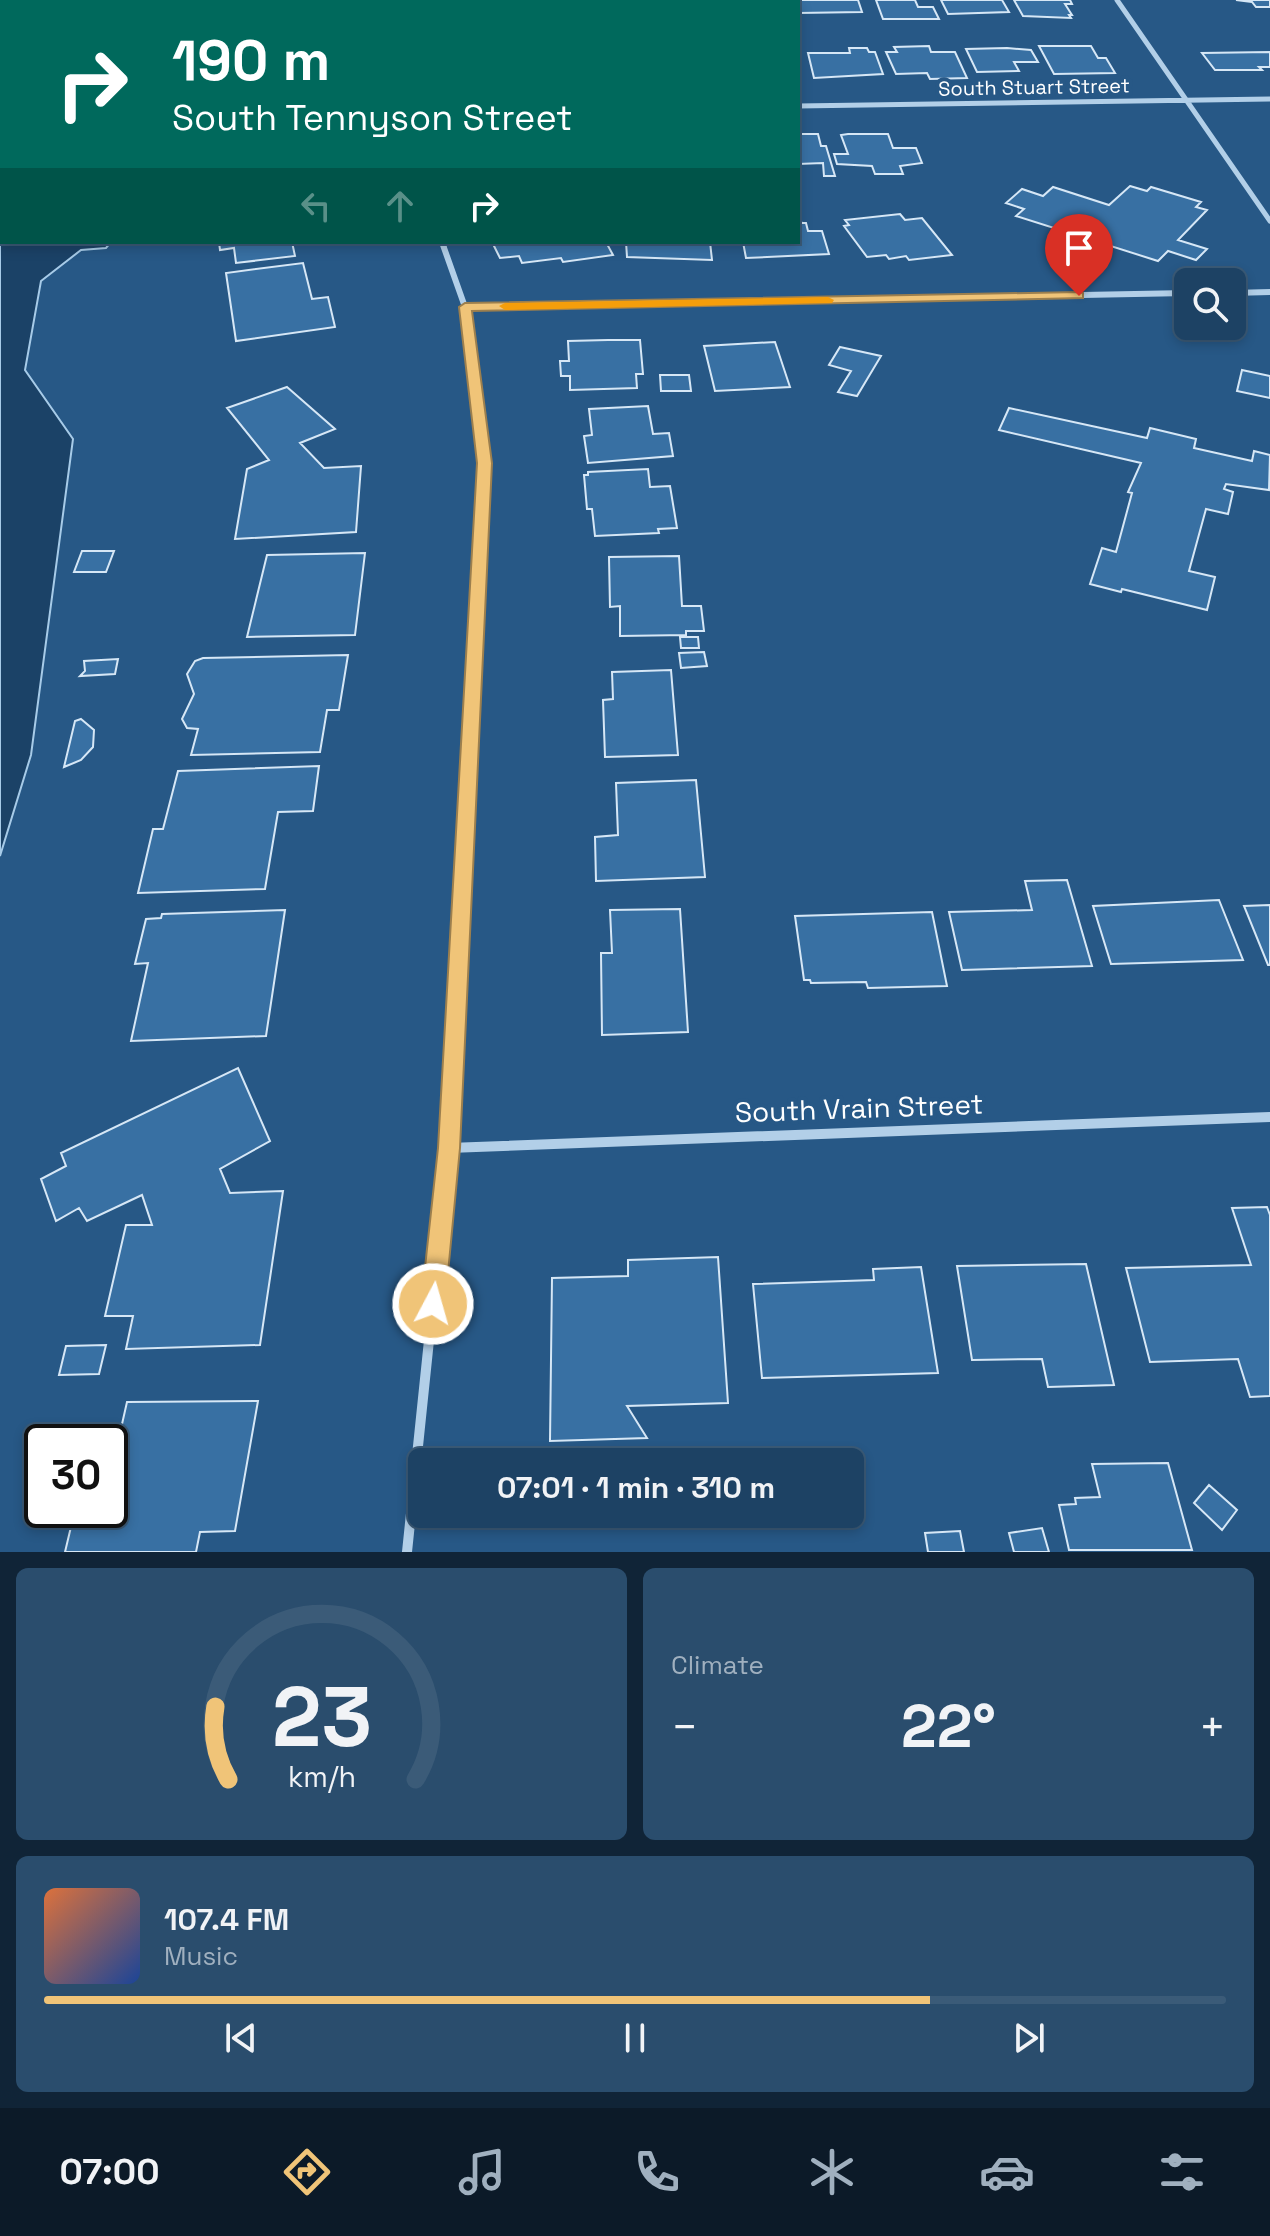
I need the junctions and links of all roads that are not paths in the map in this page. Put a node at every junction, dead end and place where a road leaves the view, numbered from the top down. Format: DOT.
graph roads {
  1 [pos="1117,0"];
  2 [pos="1270,99"];
  3 [pos="1187,100"];
  4 [pos="800,106"];
  5 [pos="1270,221"];
  6 [pos="443,244"];
  7 [pos="1270,292"];
  8 [pos="1174,293"];
  9 [pos="1246,293"];
  10 [pos="465,307"];
  11 [pos="1270,1117"];
  12 [pos="449,1148"];
  13 [pos="407,1552"];
  1 -- 3 [label="street"];
  2 -- 3 [label="street, South Stuart Street"];
  3 -- 4 [label="street, South Stuart Street"];
  3 -- 5 [label="street"];
  6 -- 10 [label="street"];
  7 -- 9 [label="street"];
  8 -- 10 [label="street"];
  10 -- 12 [label="street"];
  11 -- 12 [label="street, South Vrain Street"];
  12 -- 13 [label="street"];
}
